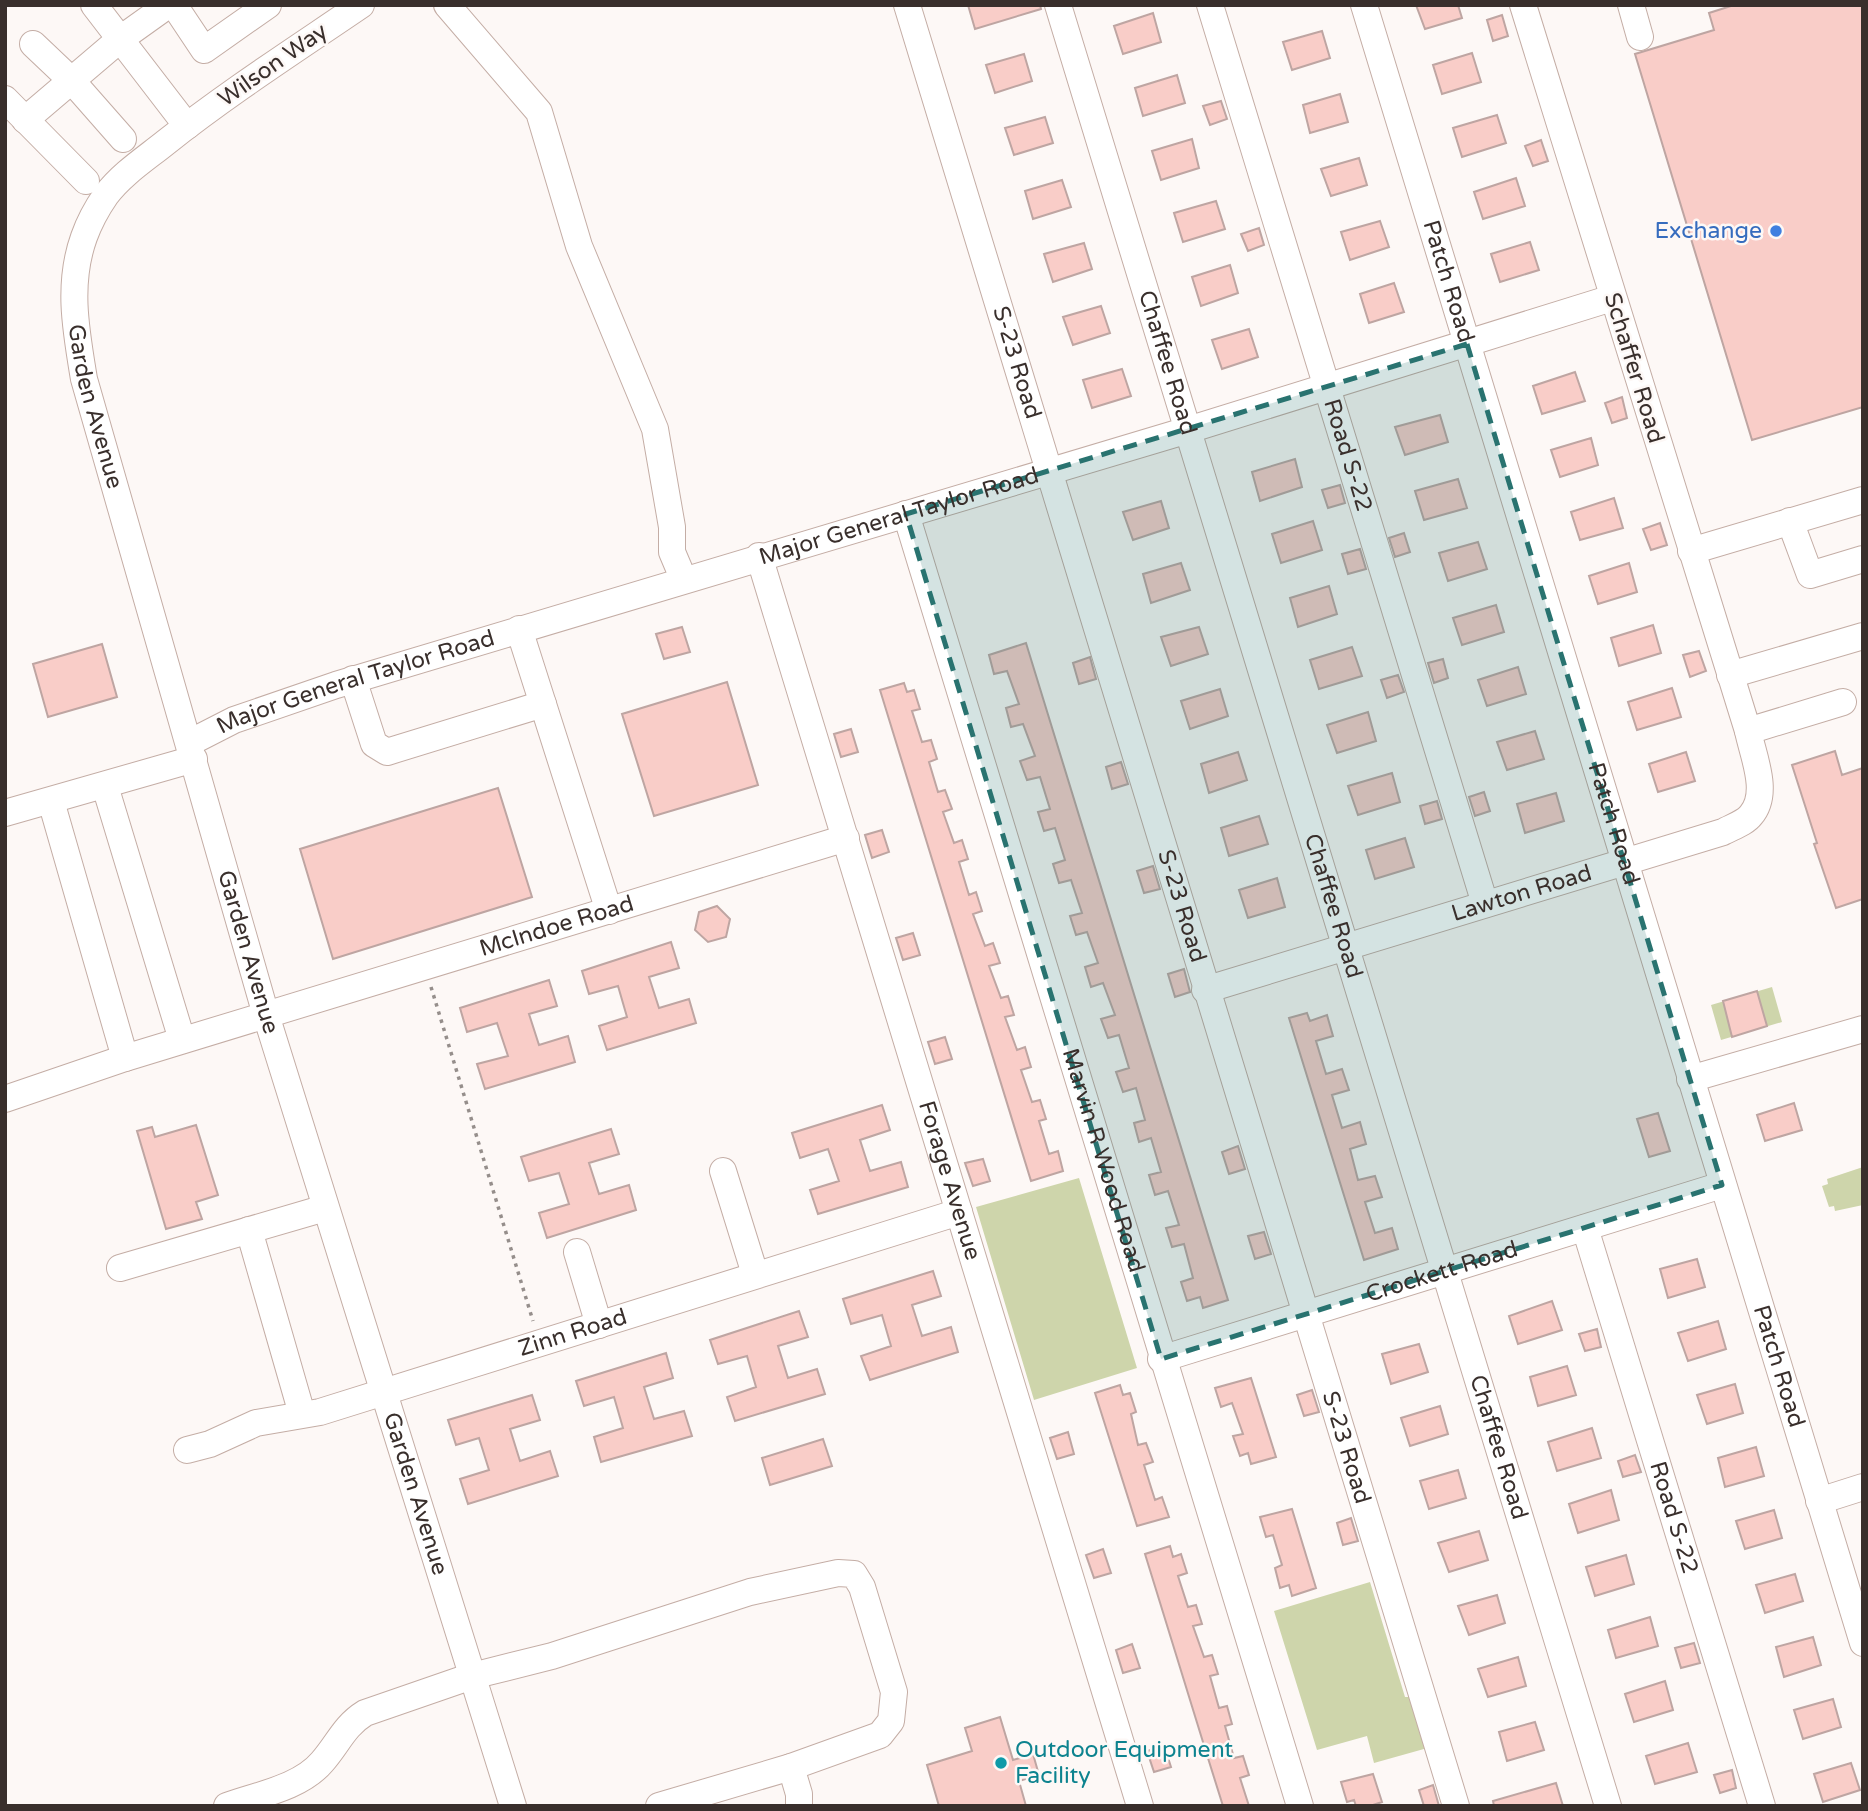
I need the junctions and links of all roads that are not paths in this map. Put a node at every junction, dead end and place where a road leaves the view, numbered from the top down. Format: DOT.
graph roads {
  1 [pos="94,5"];
  2 [pos="171,5"];
  3 [pos="268,5"];
  4 [pos="361,5"];
  5 [pos="447,5"];
  6 [pos="907,5"];
  7 [pos="1058,5"];
  8 [pos="1210,5"];
  9 [pos="1364,5"];
  10 [pos="1523,5"];
  11 [pos="1631,5"];
  12 [pos="1640,37"];
  13 [pos="119,40"];
  14 [pos="33,44"];
  15 [pos="72,81"];
  16 [pos="5,99"];
  17 [pos="25,120"];
  18 [pos="187,126"];
  19 [pos="123,139"];
  20 [pos="86,181"];
  21 [pos="1612,298"];
  22 [pos="1467,344"];
  23 [pos="1327,385"];
  24 [pos="1188,430"];
  25 [pos="1050,471"];
  26 [pos="1863,500"];
  27 [pos="906,514"];
  28 [pos="1790,521"];
  29 [pos="1691,551"];
  30 [pos="759,556"];
  31 [pos="1863,559"];
  32 [pos="684,578"];
  33 [pos="519,629"];
  34 [pos="1863,636"];
  35 [pos="1730,675"];
  36 [pos="353,680"];
  37 [pos="1843,702"];
  38 [pos="543,704"];
  39 [pos="1748,731"];
  40 [pos="191,751"];
  41 [pos="104,786"];
  42 [pos="51,801"];
  43 [pos="5,813"];
  44 [pos="846,838"];
  45 [pos="1626,861"];
  46 [pos="1485,905"];
  47 [pos="609,911"];
  48 [pos="1347,948"];
  49 [pos="1205,990"];
  50 [pos="266,1016"];
  51 [pos="1863,1029"];
  52 [pos="183,1040"];
  53 [pos="125,1058"];
  54 [pos="1690,1079"];
  55 [pos="5,1099"];
  56 [pos="723,1171"];
  57 [pos="1722,1185"];
  58 [pos="326,1208"];
  59 [pos="959,1212"];
  60 [pos="1585,1228"];
  61 [pos="249,1230"];
  62 [pos="577,1252"];
  63 [pos="120,1268"];
  64 [pos="1444,1271"];
  65 [pos="755,1275"];
  66 [pos="1304,1313"];
  67 [pos="599,1325"];
  68 [pos="1161,1359"];
  69 [pos="382,1393"];
  70 [pos="302,1414"];
  71 [pos="187,1450"];
  72 [pos="1863,1487"];
  73 [pos="1819,1501"];
  74 [pos="1862,1638"];
  75 [pos="472,1676"];
  76 [pos="791,1768"];
  77 [pos="699,1800"];
  78 [pos="227,1806"];
  79 [pos="513,1806"];
  80 [pos="659,1806"];
  81 [pos="799,1806"];
  82 [pos="1140,1806"];
  83 [pos="1300,1806"];
  84 [pos="1456,1806"];
  85 [pos="1608,1806"];
  86 [pos="1762,1806"];
  1 -- 13 [label="street"];
  2 -- 3 [label="street"];
  2 -- 13 [label="street"];
  4 -- 18 [label="street, Wilson Way"];
  5 -- 32 [label="street"];
  6 -- 25 [label="street, S-23 Road"];
  7 -- 24 [label="street, Chaffee Road"];
  8 -- 23 [label="street, Road S-22"];
  9 -- 22 [label="street, Patch Road"];
  10 -- 21 [label="street, Schaffer Road"];
  11 -- 12 [label="street"];
  13 -- 15 [label="street"];
  13 -- 18 [label="street"];
  14 -- 15 [label="street"];
  15 -- 17 [label="street"];
  15 -- 19 [label="street"];
  16 -- 17 [label="street"];
  17 -- 20 [label="street"];
  18 -- 40 [label="street, Garden Avenue"];
  21 -- 22 [label="street, Major General Taylor Road"];
  21 -- 29 [label="street, Schaffer Road"];
  22 -- 23 [label="street, Major General Taylor Road"];
  22 -- 45 [label="street, Patch Road"];
  23 -- 24 [label="street, Major General Taylor Road"];
  23 -- 46 [label="street, Road S-22"];
  24 -- 25 [label="street, Major General Taylor Road"];
  24 -- 48 [label="street, Chaffee Road"];
  25 -- 27 [label="street, Major General Taylor Road"];
  25 -- 49 [label="street, S-23 Road"];
  26 -- 28 [label="street"];
  27 -- 30 [label="street, Major General Taylor Road"];
  27 -- 68 [label="street, Marvin R Wood Road"];
  28 -- 29 [label="street"];
  28 -- 31 [label="street"];
  29 -- 35 [label="street, Schaffer Road"];
  30 -- 32 [label="street, Major General Taylor Road"];
  30 -- 44 [label="street, Forage Avenue"];
  32 -- 33 [label="street, Major General Taylor Road"];
  33 -- 36 [label="street, Major General Taylor Road"];
  33 -- 38 [label="street"];
  34 -- 35 [label="street"];
  35 -- 39 [label="street, Schaffer Road"];
  36 -- 38 [label="street"];
  36 -- 40 [label="street, Major General Taylor Road"];
  37 -- 39 [label="street"];
  38 -- 47 [label="street"];
  39 -- 45 [label="street, Lawton Road"];
  40 -- 41 [label="street, Major General Taylor Road"];
  40 -- 50 [label="street, Garden Avenue"];
  41 -- 42 [label="street, Major General Taylor Road"];
  41 -- 52 [label="street"];
  42 -- 43 [label="street, Major General Taylor Road"];
  42 -- 53 [label="street"];
  44 -- 47 [label="street, McIndoe Road"];
  44 -- 59 [label="street, Forage Avenue"];
  45 -- 46 [label="street, Lawton Road"];
  45 -- 54 [label="street, Patch Road"];
  46 -- 48 [label="street, Lawton Road"];
  47 -- 50 [label="street, McIndoe Road"];
  48 -- 49 [label="street, Lawton Road"];
  48 -- 64 [label="street, Chaffee Road"];
  49 -- 66 [label="street, S-23 Road"];
  50 -- 52 [label="street, McIndoe Road"];
  50 -- 58 [label="street, Garden Avenue"];
  51 -- 54 [label="street"];
  52 -- 53 [label="street, McIndoe Road"];
  53 -- 55 [label="street, McIndoe Road"];
  54 -- 57 [label="street, Patch Road"];
  56 -- 65 [label="street"];
  57 -- 60 [label="street, Crockett Road"];
  57 -- 73 [label="street, Patch Road"];
  58 -- 61 [label="street"];
  58 -- 69 [label="street, Garden Avenue"];
  59 -- 65 [label="street, Zinn Road"];
  59 -- 82 [label="street, Forage Avenue"];
  60 -- 64 [label="street, Crockett Road"];
  60 -- 86 [label="street, Road S-22"];
  61 -- 63 [label="street"];
  61 -- 70 [label="street"];
  62 -- 67 [label="street"];
  64 -- 66 [label="street, Crockett Road"];
  64 -- 85 [label="street, Chaffee Road"];
  65 -- 67 [label="street, Zinn Road"];
  66 -- 68 [label="street, Crockett Road"];
  66 -- 84 [label="street, S-23 Road"];
  67 -- 69 [label="street, Zinn Road"];
  68 -- 83 [label="street, Marvin R Wood Road"];
  69 -- 70 [label="street, Zinn Road"];
  69 -- 75 [label="street, Garden Avenue"];
  70 -- 71 [label="street, Zinn Road"];
  72 -- 73 [label="street"];
  73 -- 74 [label="street, Patch Road"];
  75 -- 76 [label="street"];
  75 -- 78 [label="street"];
  75 -- 79 [label="street, Garden Avenue"];
  76 -- 77 [label="street"];
  76 -- 81 [label="street"];
  77 -- 80 [label="street"];
}
